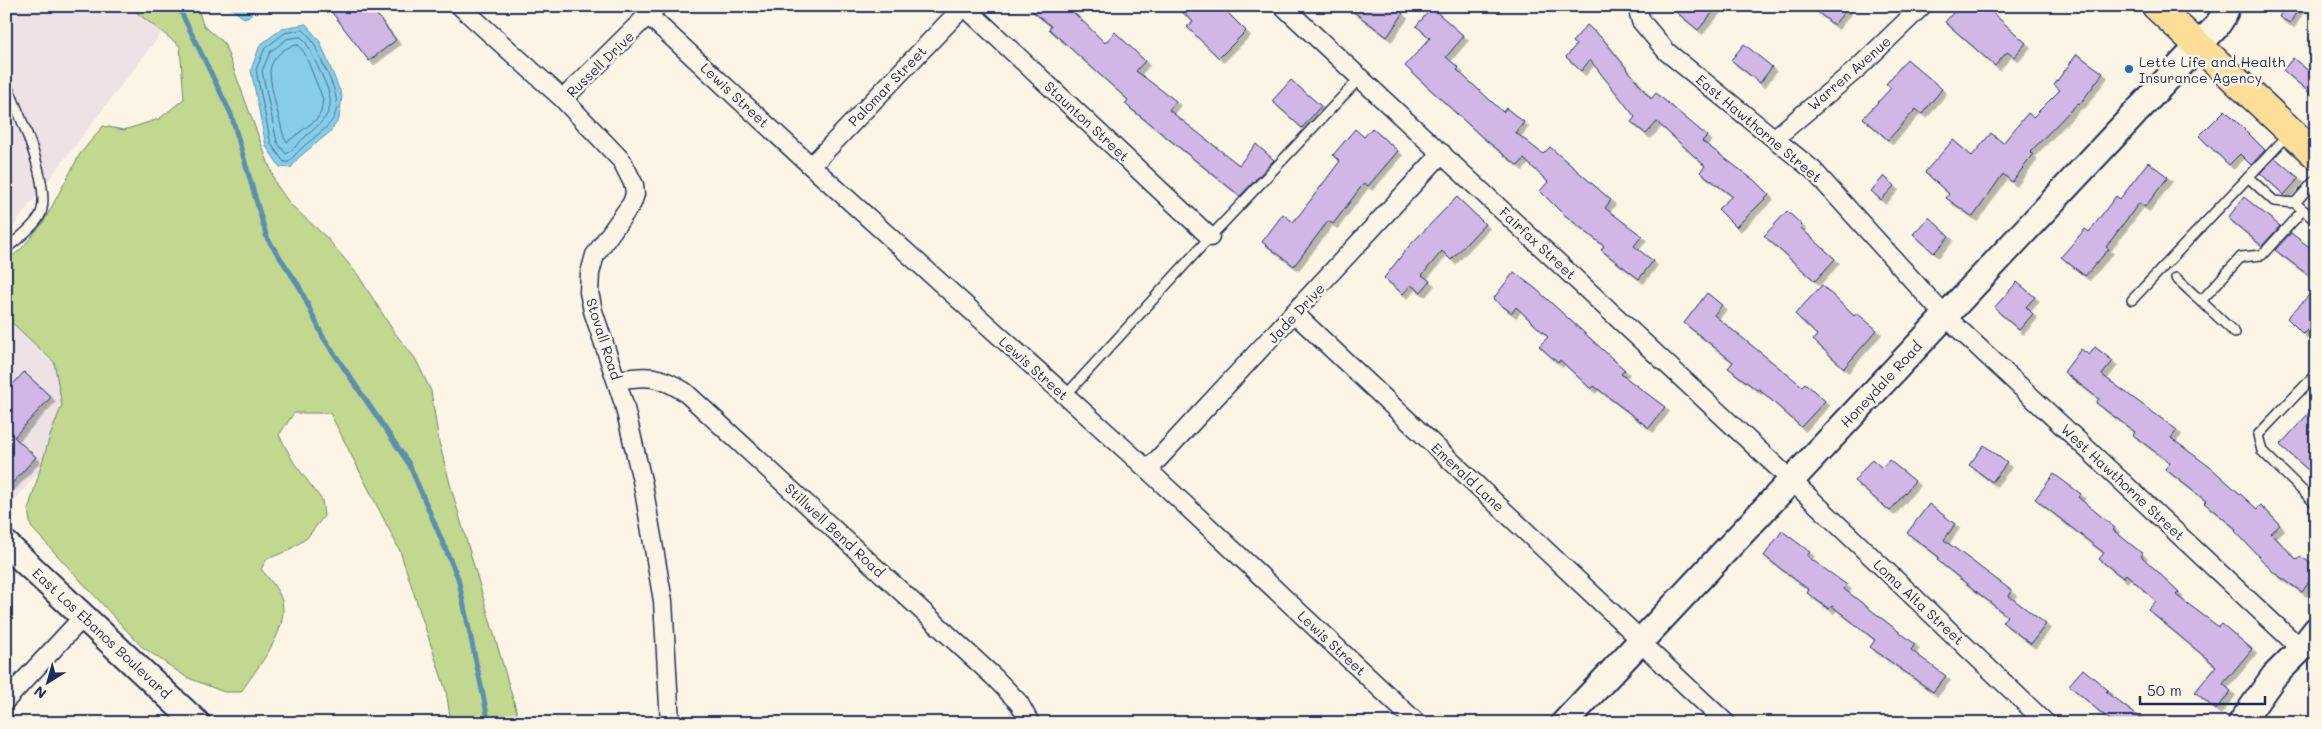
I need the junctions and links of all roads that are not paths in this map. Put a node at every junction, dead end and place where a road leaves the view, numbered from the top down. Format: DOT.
graph roads {
  1 [pos="964,6"];
  2 [pos="1283,6"];
  3 [pos="1638,6"];
  4 [pos="1922,6"];
  5 [pos="2156,6"];
  6 [pos="2227,6"];
  7 [pos="463,7"];
  8 [pos="653,11"];
  9 [pos="2198,45"];
  10 [pos="1360,78"];
  11 [pos="6,83"];
  12 [pos="563,99"];
  13 [pos="2291,131"];
  14 [pos="1775,138"];
  15 [pos="1442,153"];
  16 [pos="2316,155"];
  17 [pos="811,166"];
  18 [pos="2248,177"];
  19 [pos="2316,179"];
  20 [pos="2295,203"];
  21 [pos="2303,210"];
  22 [pos="2316,221"];
  23 [pos="1210,237"];
  24 [pos="6,250"];
  25 [pos="2176,278"];
  26 [pos="2132,300"];
  27 [pos="2201,301"];
  28 [pos="1295,314"];
  29 [pos="1945,316"];
  30 [pos="2235,333"];
  31 [pos="2316,374"];
  32 [pos="617,380"];
  33 [pos="1065,396"];
  34 [pos="1148,470"];
  35 [pos="1791,480"];
  36 [pos="2316,504"];
  37 [pos="6,544"];
  38 [pos="84,616"];
  39 [pos="1641,640"];
  40 [pos="2308,640"];
  41 [pos="6,700"];
  42 [pos="197,723"];
  43 [pos="670,723"];
  44 [pos="1030,723"];
  45 [pos="1417,723"];
  46 [pos="1564,723"];
  47 [pos="1726,723"];
  48 [pos="2046,723"];
  49 [pos="2241,723"];
  1 -- 17 [label="street, Palomar Street"];
  1 -- 23 [label="street, Staunton Street"];
  2 -- 10 [label="street, Fairfax Street"];
  3 -- 14 [label="street, East Hawthorne Street"];
  4 -- 14 [label="street, Warren Avenue"];
  5 -- 9 [label="main road"];
  6 -- 9 [label="street, Honeydale Road"];
  7 -- 12 [label="street, Stovall Road"];
  8 -- 12 [label="street, Russell Drive"];
  8 -- 17 [label="street, Lewis Street"];
  9 -- 13 [label="main road"];
  9 -- 29 [label="street, Honeydale Road"];
  10 -- 15 [label="street, Fairfax Street"];
  10 -- 23 [label="lane"];
  11 -- 24 [label="lane"];
  12 -- 32 [label="street, Stovall Road"];
  13 -- 16 [label="main road"];
  13 -- 18 [label="lane"];
  14 -- 29 [label="street, East Hawthorne Street"];
  15 -- 28 [label="street, Jade Drive"];
  15 -- 35 [label="street, Fairfax Street"];
  17 -- 33 [label="street, Lewis Street"];
  18 -- 20 [label="lane"];
  18 -- 26 [label="lane"];
  19 -- 20 [label="lane"];
  20 -- 21 [label="lane"];
  21 -- 22 [label="lane"];
  21 -- 27 [label="lane"];
  23 -- 33 [label="lane"];
  25 -- 27 [label="lane"];
  27 -- 30 [label="lane"];
  28 -- 34 [label="street, Jade Drive"];
  28 -- 39 [label="street, Emerald Lane"];
  29 -- 35 [label="street, Honeydale Road"];
  29 -- 40 [label="street, West Hawthorne Street"];
  31 -- 36 [label="lane"];
  32 -- 43 [label="street, Stovall Road"];
  32 -- 44 [label="street, Stillwell Bend Road"];
  33 -- 34 [label="street, Lewis Street"];
  34 -- 45 [label="street, Lewis Street"];
  35 -- 39 [label="street, Honeydale Road"];
  35 -- 48 [label="street, Loma Alta Street"];
  37 -- 38 [label="street, East Los Ebanos Boulevard"];
  38 -- 41 [label="street"];
  38 -- 42 [label="street, East Los Ebanos Boulevard"];
  39 -- 46 [label="street, Honeydale Road"];
  39 -- 47 [label="street, Emerald Lane"];
  40 -- 49 [label="street"];
}
